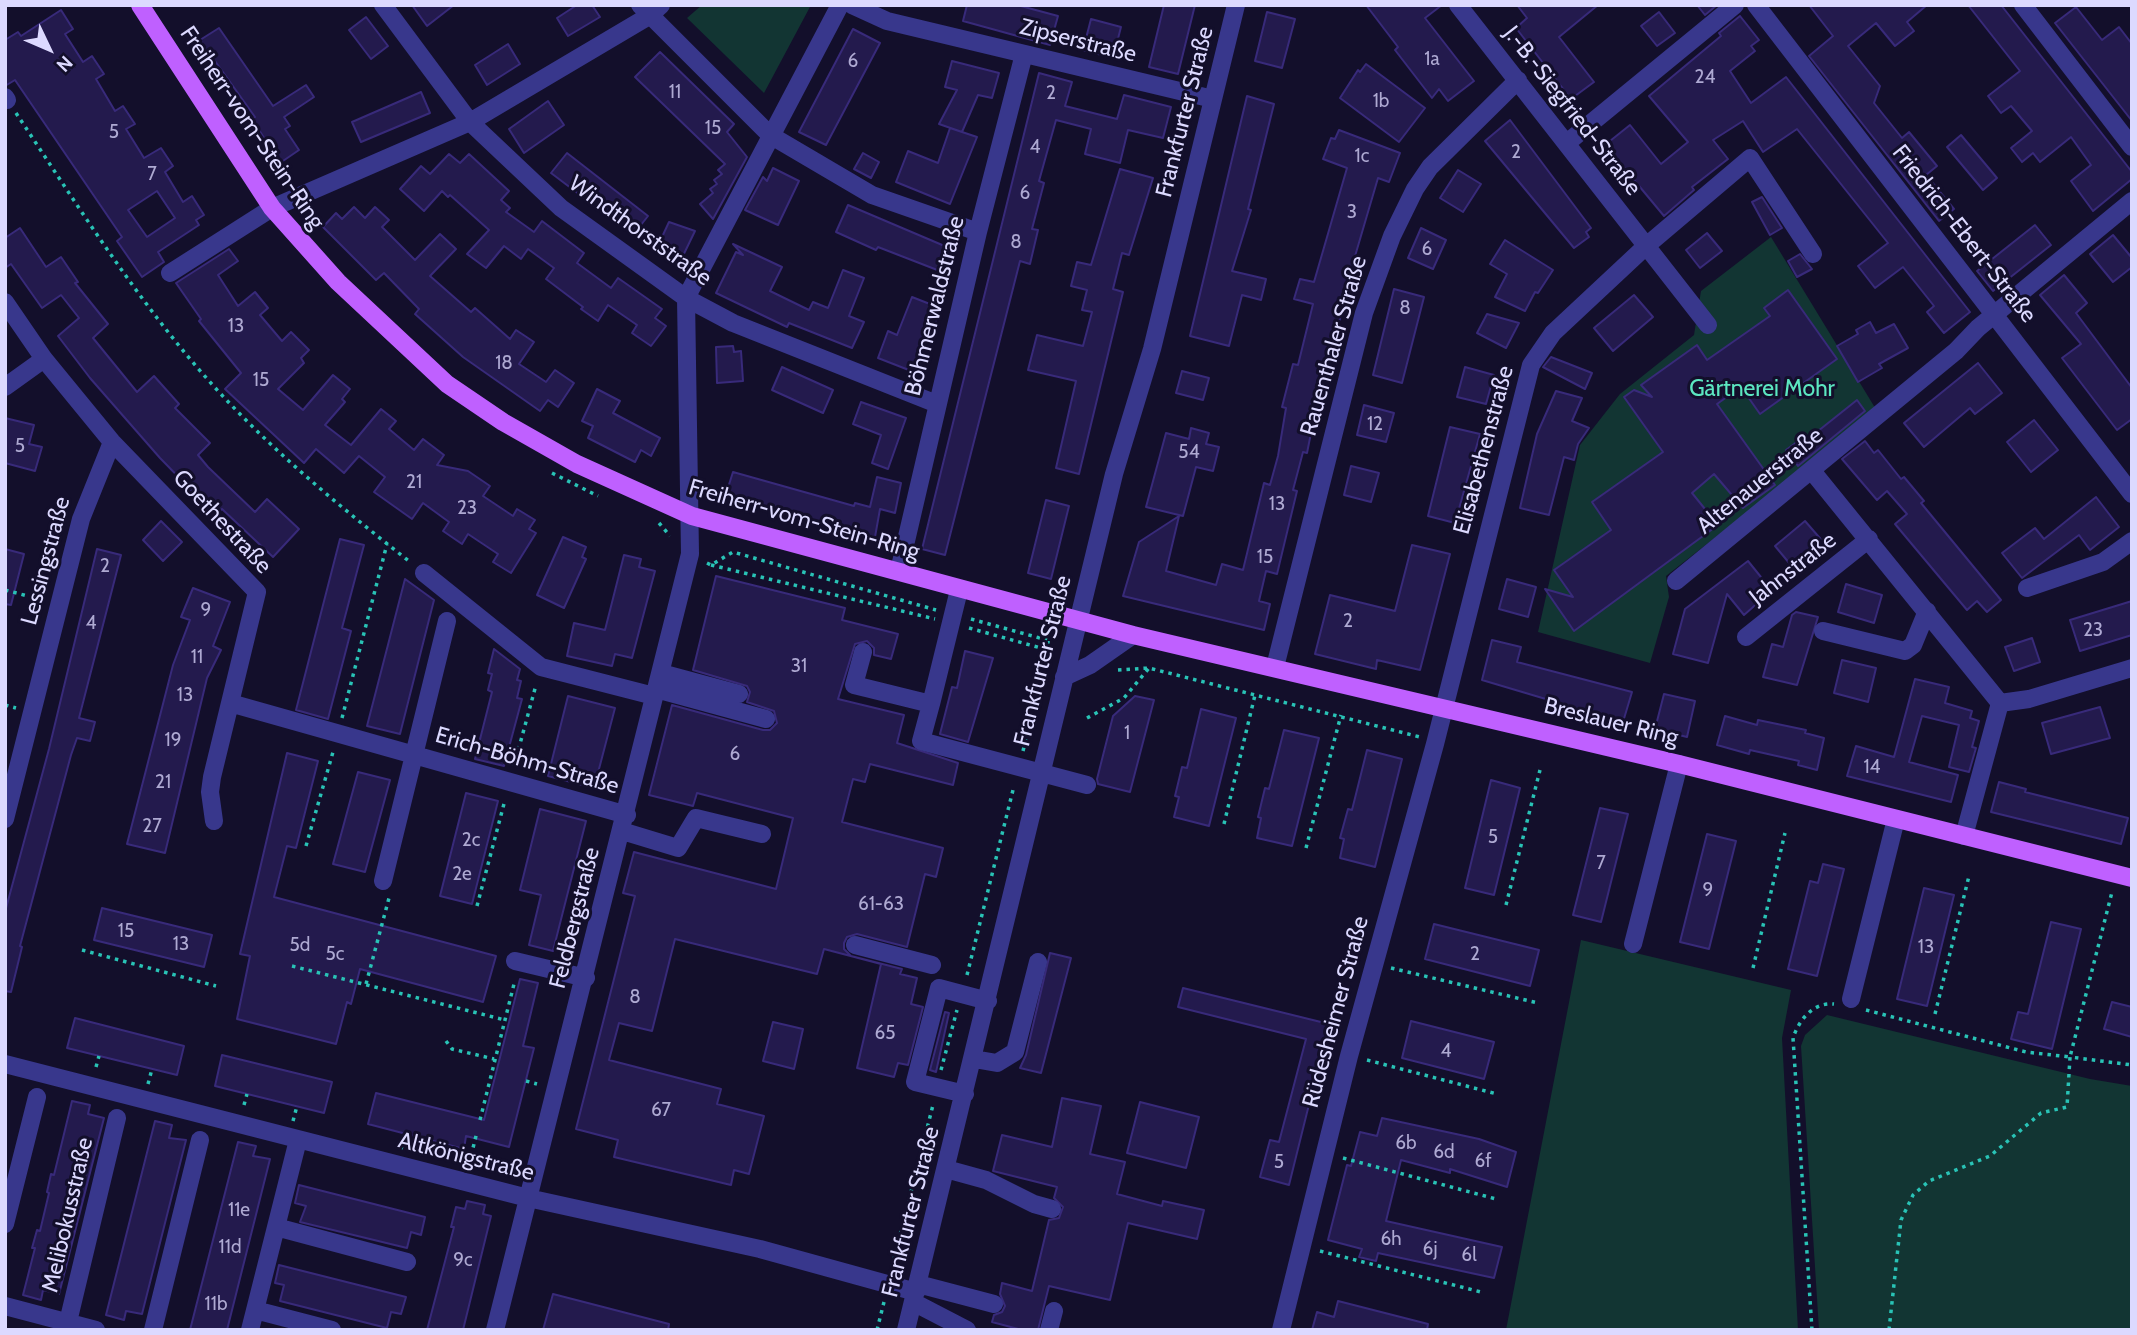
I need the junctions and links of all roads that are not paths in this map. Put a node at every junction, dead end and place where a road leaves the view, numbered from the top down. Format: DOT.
graph roads {
  1 [pos="139,5"];
  2 [pos="383,5"];
  3 [pos="841,5"];
  4 [pos="852,5"];
  5 [pos="1236,5"];
  6 [pos="1458,5"];
  7 [pos="1735,5"];
  8 [pos="1756,5"];
  9 [pos="2023,5"];
  10 [pos="650,9"];
  11 [pos="1024,54"];
  12 [pos="1518,80"];
  13 [pos="1213,99"];
  14 [pos="470,122"];
  15 [pos="770,135"];
  16 [pos="1568,142"];
  17 [pos="2132,148"];
  18 [pos="2132,201"];
  19 [pos="272,208"];
  20 [pos="978,232"];
  21 [pos="1645,247"];
  22 [pos="1812,254"];
  23 [pos="170,273"];
  24 [pos="686,298"];
  25 [pos="5,302"];
  26 [pos="1995,314"];
  27 [pos="1708,325"];
  28 [pos="44,359"];
  29 [pos="5,387"];
  30 [pos="937,404"];
  31 [pos="112,442"];
  32 [pos="1812,471"];
  33 [pos="2132,494"];
  34 [pos="692,516"];
  35 [pos="1870,539"];
  36 [pos="2132,541"];
  37 [pos="899,571"];
  38 [pos="424,573"];
  39 [pos="1676,582"];
  40 [pos="2027,588"];
  41 [pos="959,590"];
  42 [pos="1927,611"];
  43 [pos="1078,620"];
  44 [pos="447,621"];
  45 [pos="1823,631"];
  46 [pos="1133,635"];
  47 [pos="1746,637"];
  48 [pos="863,652"];
  49 [pos="1275,667"];
  50 [pos="2132,667"];
  51 [pos="1064,677"];
  52 [pos="657,686"];
  53 [pos="739,694"];
  54 [pos="230,703"];
  55 [pos="2000,703"];
  56 [pos="931,705"];
  57 [pos="1442,708"];
  58 [pos="766,719"];
  59 [pos="413,754"];
  60 [pos="1679,764"];
  61 [pos="1042,774"];
  62 [pos="1087,785"];
  63 [pos="5,819"];
  64 [pos="1896,819"];
  65 [pos="214,821"];
  66 [pos="625,823"];
  67 [pos="762,834"];
  68 [pos="1964,836"];
  69 [pos="2125,876"];
  70 [pos="383,881"];
  71 [pos="1633,944"];
  72 [pos="855,945"];
  73 [pos="1038,962"];
  74 [pos="932,965"];
  75 [pos="516,968"];
  76 [pos="586,978"];
  77 [pos="988,1001"];
  78 [pos="1851,1004"];
  79 [pos="974,1059"];
  80 [pos="5,1064"];
  81 [pos="965,1094"];
  82 [pos="37,1097"];
  83 [pos="117,1118"];
  84 [pos="295,1132"];
  85 [pos="200,1140"];
  86 [pos="946,1169"];
  87 [pos="528,1198"];
  88 [pos="1052,1209"];
  89 [pos="5,1224"];
  90 [pos="276,1227"];
  91 [pos="407,1262"];
  92 [pos="916,1293"];
  93 [pos="994,1304"];
  94 [pos="5,1306"];
  95 [pos="255,1310"];
  96 [pos="1054,1311"];
  97 [pos="61,1324"];
  98 [pos="96,1330"];
  99 [pos="153,1330"];
  100 [pos="250,1330"];
  101 [pos="332,1330"];
  102 [pos="495,1330"];
  103 [pos="906,1330"];
  104 [pos="967,1330"];
  105 [pos="1049,1330"];
  106 [pos="1281,1330"];
  1 -- 19 [label="main road, Freiherr-vom-Stein-Ring"];
  2 -- 14 [label="street, Windthorststraße"];
  3 -- 15 [label="street"];
  4 -- 11 [label="street, Zipserstraße"];
  5 -- 13 [label="street, Frankfurter Straße"];
  6 -- 12 [label="street, J.-B.-Siegfried-Straße"];
  7 -- 16 [label="street"];
  8 -- 26 [label="street, Friedrich-Ebert-Straße"];
  9 -- 17 [label="street"];
  10 -- 14 [label="street"];
  10 -- 15 [label="street"];
  11 -- 13 [label="street, Zipserstraße"];
  11 -- 20 [label="street, Böhmerwaldstraße"];
  12 -- 16 [label="street, J.-B.-Siegfried-Straße"];
  12 -- 49 [label="street, Rauenthaler Straße"];
  13 -- 43 [label="street, Frankfurter Straße"];
  14 -- 19 [label="street"];
  14 -- 24 [label="street, Windthorststraße"];
  15 -- 20 [label="street"];
  15 -- 24 [label="street"];
  16 -- 21 [label="street, J.-B.-Siegfried-Straße"];
  18 -- 26 [label="street, Altenauerstraße"];
  19 -- 23 [label="street"];
  19 -- 34 [label="main road, Freiherr-vom-Stein-Ring"];
  20 -- 30 [label="street, Böhmerwaldstraße"];
  21 -- 22 [label="street, Elisabethenstraße"];
  21 -- 27 [label="street, J.-B.-Siegfried-Straße"];
  21 -- 57 [label="street, Elisabethenstraße"];
  24 -- 30 [label="street, Windthorststraße"];
  24 -- 34 [label="street, Feldbergstraße"];
  25 -- 28 [label="street, Goethestraße"];
  26 -- 32 [label="street, Altenauerstraße"];
  26 -- 33 [label="street, Friedrich-Ebert-Straße"];
  28 -- 29 [label="street"];
  28 -- 31 [label="street, Goethestraße"];
  30 -- 37 [label="street, Böhmerwaldstraße"];
  31 -- 54 [label="street, Goethestraße"];
  31 -- 63 [label="street, Lessingstraße"];
  32 -- 35 [label="street, Jahnstraße"];
  32 -- 39 [label="street, Altenauerstraße"];
  34 -- 37 [label="main road, Freiherr-vom-Stein-Ring"];
  34 -- 52 [label="street, Feldbergstraße"];
  35 -- 42 [label="street, Jahnstraße"];
  35 -- 47 [label="street, Jahnstraße"];
  36 -- 40 [label="street"];
  37 -- 41 [label="main road, Freiherr-vom-Stein-Ring"];
  38 -- 52 [label="street"];
  41 -- 43 [label="main road, Freiherr-vom-Stein-Ring"];
  41 -- 56 [label="street"];
  42 -- 45 [label="street"];
  42 -- 55 [label="street, Jahnstraße"];
  43 -- 46 [label="main road, Breslauer Ring"];
  43 -- 51 [label="street, Frankfurter Straße"];
  44 -- 59 [label="street, Erich-Böhm-Straße"];
  46 -- 49 [label="main road, Breslauer Ring"];
  46 -- 51 [label="street"];
  48 -- 56 [label="street"];
  49 -- 57 [label="main road, Breslauer Ring"];
  50 -- 55 [label="street"];
  51 -- 61 [label="street, Frankfurter Straße"];
  52 -- 53 [label="street"];
  52 -- 58 [label="street"];
  52 -- 66 [label="street, Feldbergstraße"];
  54 -- 59 [label="street, Erich-Böhm-Straße"];
  54 -- 65 [label="street, Goethestraße"];
  55 -- 68 [label="street"];
  56 -- 61 [label="street"];
  57 -- 60 [label="main road, Breslauer Ring"];
  57 -- 106 [label="street, Rüdesheimer Straße"];
  59 -- 66 [label="street, Erich-Böhm-Straße"];
  59 -- 70 [label="street, Erich-Böhm-Straße"];
  60 -- 64 [label="main road, Breslauer Ring"];
  60 -- 71 [label="street"];
  61 -- 62 [label="street"];
  61 -- 77 [label="street, Frankfurter Straße"];
  64 -- 68 [label="main road, Breslauer Ring"];
  64 -- 78 [label="street"];
  66 -- 67 [label="street, Erich-Böhm-Straße"];
  66 -- 76 [label="street, Feldbergstraße"];
  68 -- 69 [label="main road, Breslauer Ring"];
  72 -- 74 [label="street"];
  73 -- 79 [label="street"];
  75 -- 76 [label="street"];
  76 -- 87 [label="street, Feldbergstraße"];
  77 -- 79 [label="street, Frankfurter Straße"];
  77 -- 81 [label="street"];
  79 -- 81 [label="street, Frankfurter Straße"];
  80 -- 84 [label="street, Altkönigstraße"];
  81 -- 86 [label="street, Frankfurter Straße"];
  82 -- 89 [label="street"];
  83 -- 97 [label="street, Melibokusstraße"];
  84 -- 87 [label="street, Altkönigstraße"];
  84 -- 90 [label="street"];
  85 -- 99 [label="street"];
  86 -- 88 [label="street"];
  86 -- 92 [label="street, Frankfurter Straße"];
  87 -- 92 [label="street, Altkönigstraße"];
  87 -- 102 [label="street, Feldbergstraße"];
  90 -- 91 [label="street"];
  90 -- 95 [label="street"];
  92 -- 93 [label="street"];
  92 -- 103 [label="street, Frankfurter Straße"];
  92 -- 104 [label="street"];
  94 -- 97 [label="street, Melibokusstraße"];
  95 -- 100 [label="street"];
  95 -- 101 [label="street"];
  96 -- 105 [label="street"];
  97 -- 98 [label="street, Melibokusstraße"];
}
